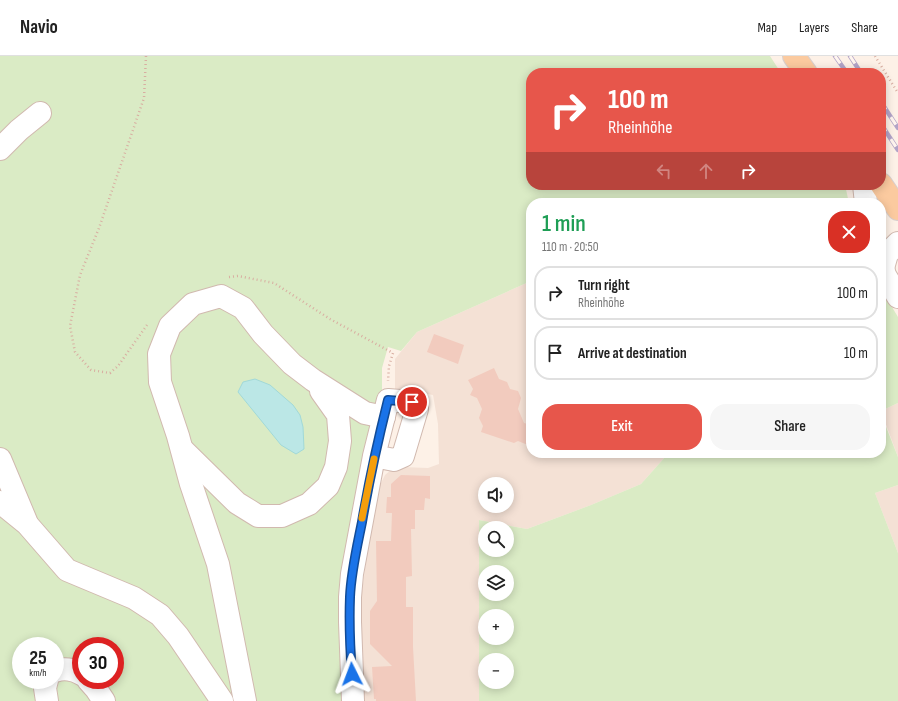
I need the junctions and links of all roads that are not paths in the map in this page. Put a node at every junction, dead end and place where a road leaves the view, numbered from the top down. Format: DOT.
graph roads {
  1 [pos="794,56"];
  2 [pos="802,68"];
  3 [pos="40,113"];
  4 [pos="0,150"];
  5 [pos="885,190"];
  6 [pos="898,209"];
  7 [pos="898,242"];
  8 [pos="886,258"];
  9 [pos="886,277"];
  10 [pos="898,298"];
  11 [pos="313,380"];
  12 [pos="386,408"];
  13 [pos="180,448"];
  14 [pos="374,456"];
  15 [pos="0,459"];
  16 [pos="0,502"];
  17 [pos="27,524"];
  18 [pos="45,689"];
  19 [pos="96,689"];
  20 [pos="47,701"];
  21 [pos="104,701"];
  22 [pos="222,701"];
  23 [pos="245,701"];
  24 [pos="353,701"];
  1 -- 2 [label="main road"];
  3 -- 4 [label="street"];
  5 -- 6 [label="main road"];
  7 -- 8 [label="street"];
  9 -- 10 [label="street"];
  11 -- 12 [label="street"];
  11 -- 13 [label="street"];
  11 -- 13 [label="street"];
  12 -- 14 [label="street"];
  12 -- 14 [label="street"];
  13 -- 23 [label="street"];
  14 -- 24 [label="street"];
  15 -- 17 [label="street"];
  16 -- 17 [label="street"];
  17 -- 22 [label="street"];
  18 -- 20 [label="street"];
  19 -- 21 [label="street"];
}
